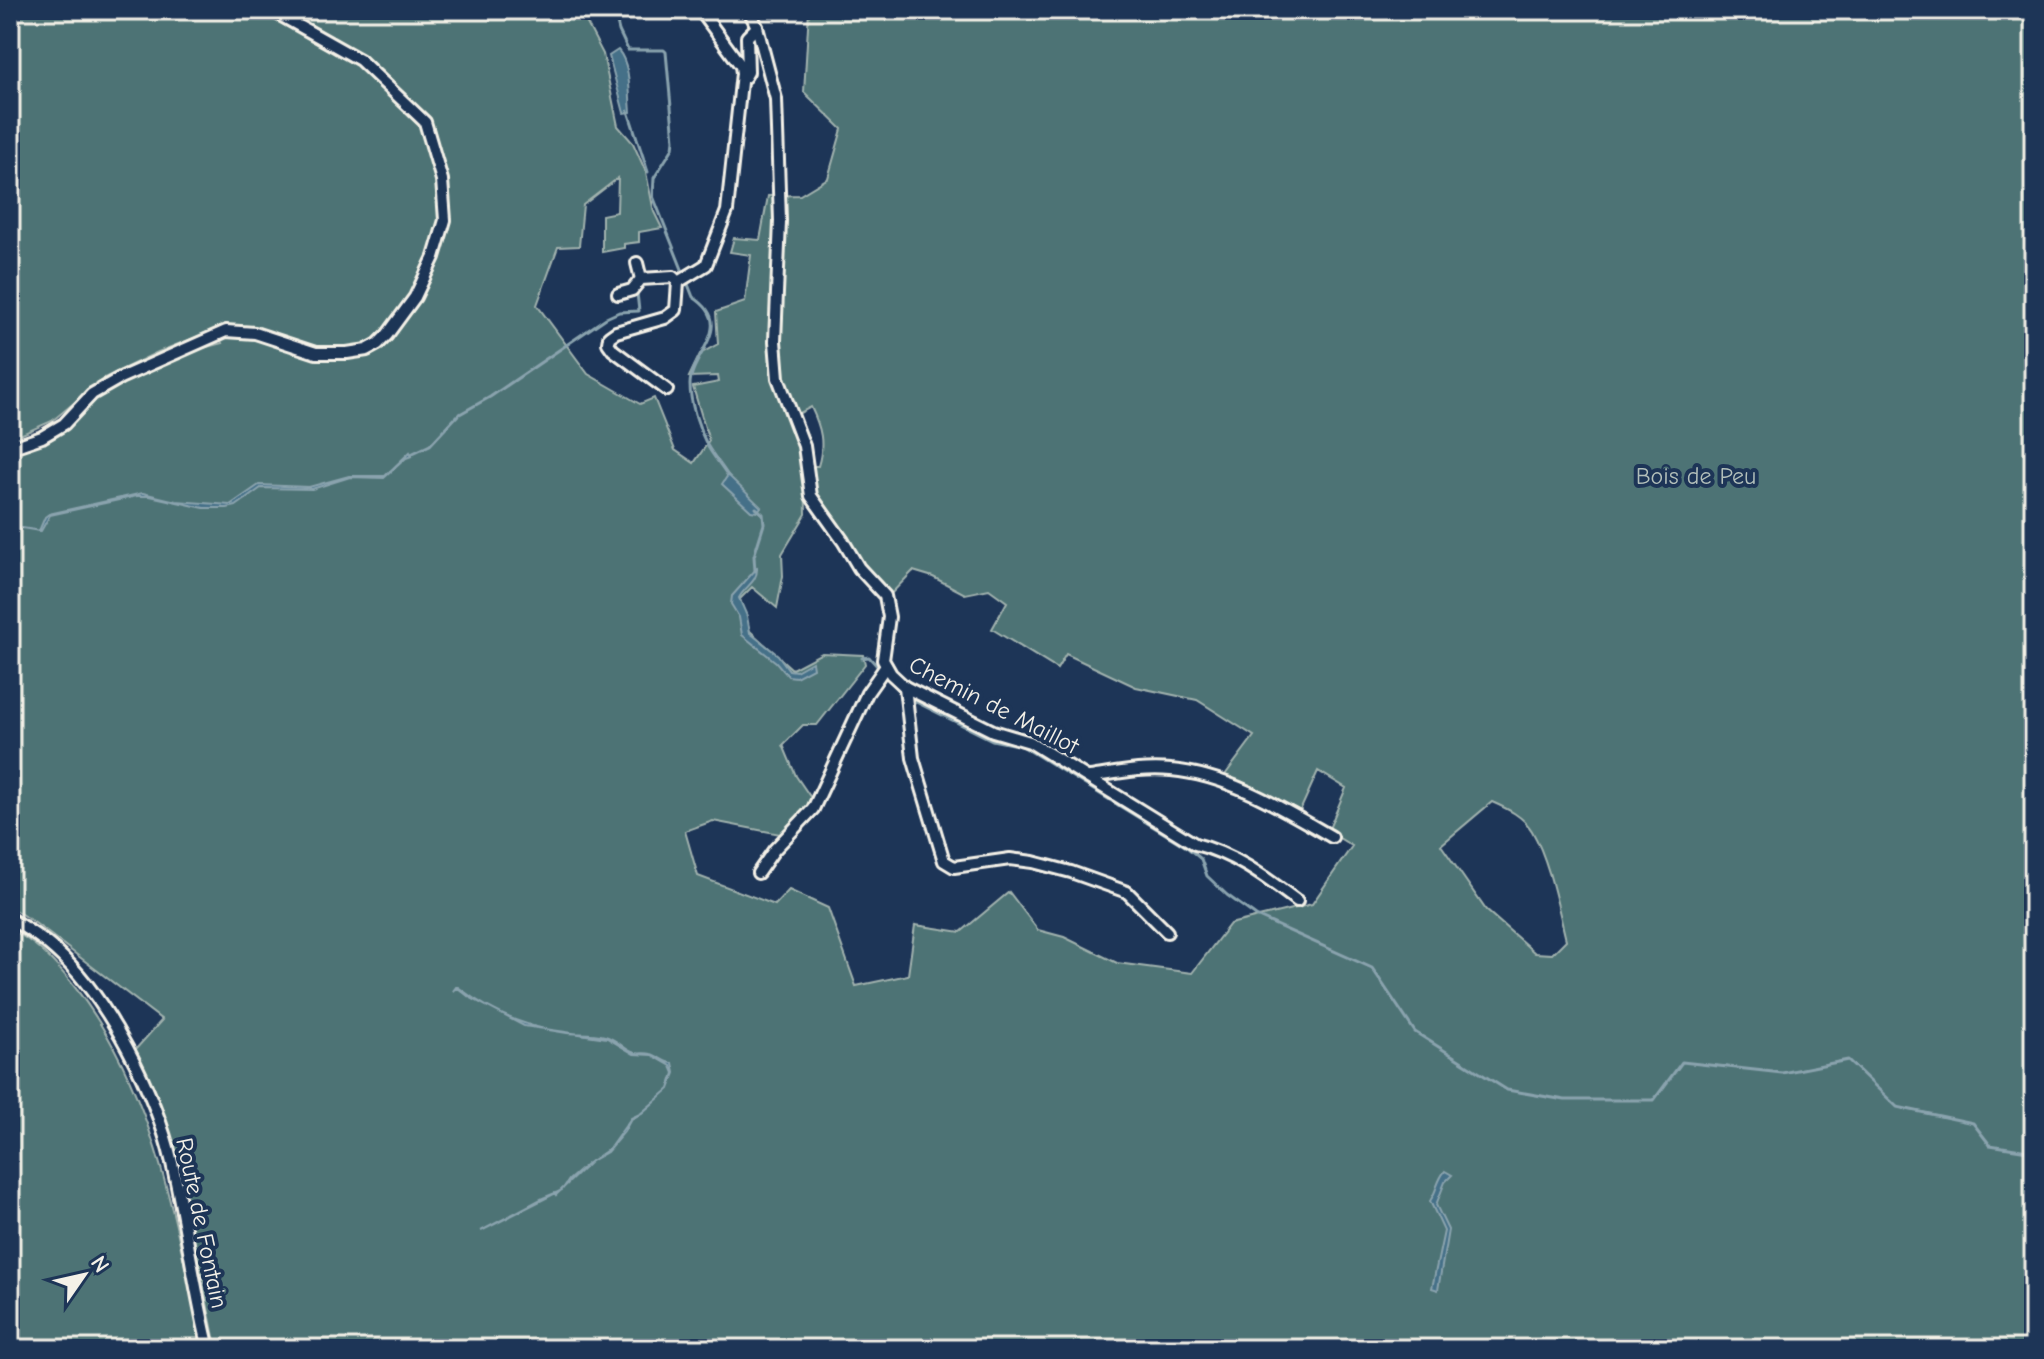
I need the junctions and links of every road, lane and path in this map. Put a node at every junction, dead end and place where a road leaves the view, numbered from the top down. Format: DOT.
graph roads {
  1 [pos="271,10"];
  2 [pos="700,10"];
  3 [pos="749,10"];
  4 [pos="757,27"];
  5 [pos="742,82"];
  6 [pos="637,263"];
  7 [pos="641,279"];
  8 [pos="683,279"];
  9 [pos="618,294"];
  10 [pos="667,390"];
  11 [pos="10,448"];
  12 [pos="883,670"];
  13 [pos="905,693"];
  14 [pos="1090,777"];
  15 [pos="1332,837"];
  16 [pos="758,873"];
  17 [pos="1297,901"];
  18 [pos="10,919"];
  19 [pos="1167,932"];
  20 [pos="209,1349"];
  1 -- 11 [label="street"];
  2 -- 5 [label="street"];
  3 -- 4 [label="street, Chemin de Maillot"];
  4 -- 5 [label="street"];
  4 -- 12 [label="street, Chemin de Maillot"];
  5 -- 8 [label="street"];
  6 -- 7 [label="street"];
  7 -- 8 [label="street"];
  7 -- 9 [label="street"];
  8 -- 10 [label="street"];
  12 -- 13 [label="street, Chemin de Maillot"];
  12 -- 16 [label="street"];
  13 -- 14 [label="street, Chemin de Maillot"];
  13 -- 19 [label="street"];
  14 -- 15 [label="street, Chemin de Maillot"];
  14 -- 17 [label="street"];
  18 -- 20 [label="street, Route de Fontain"];
}
